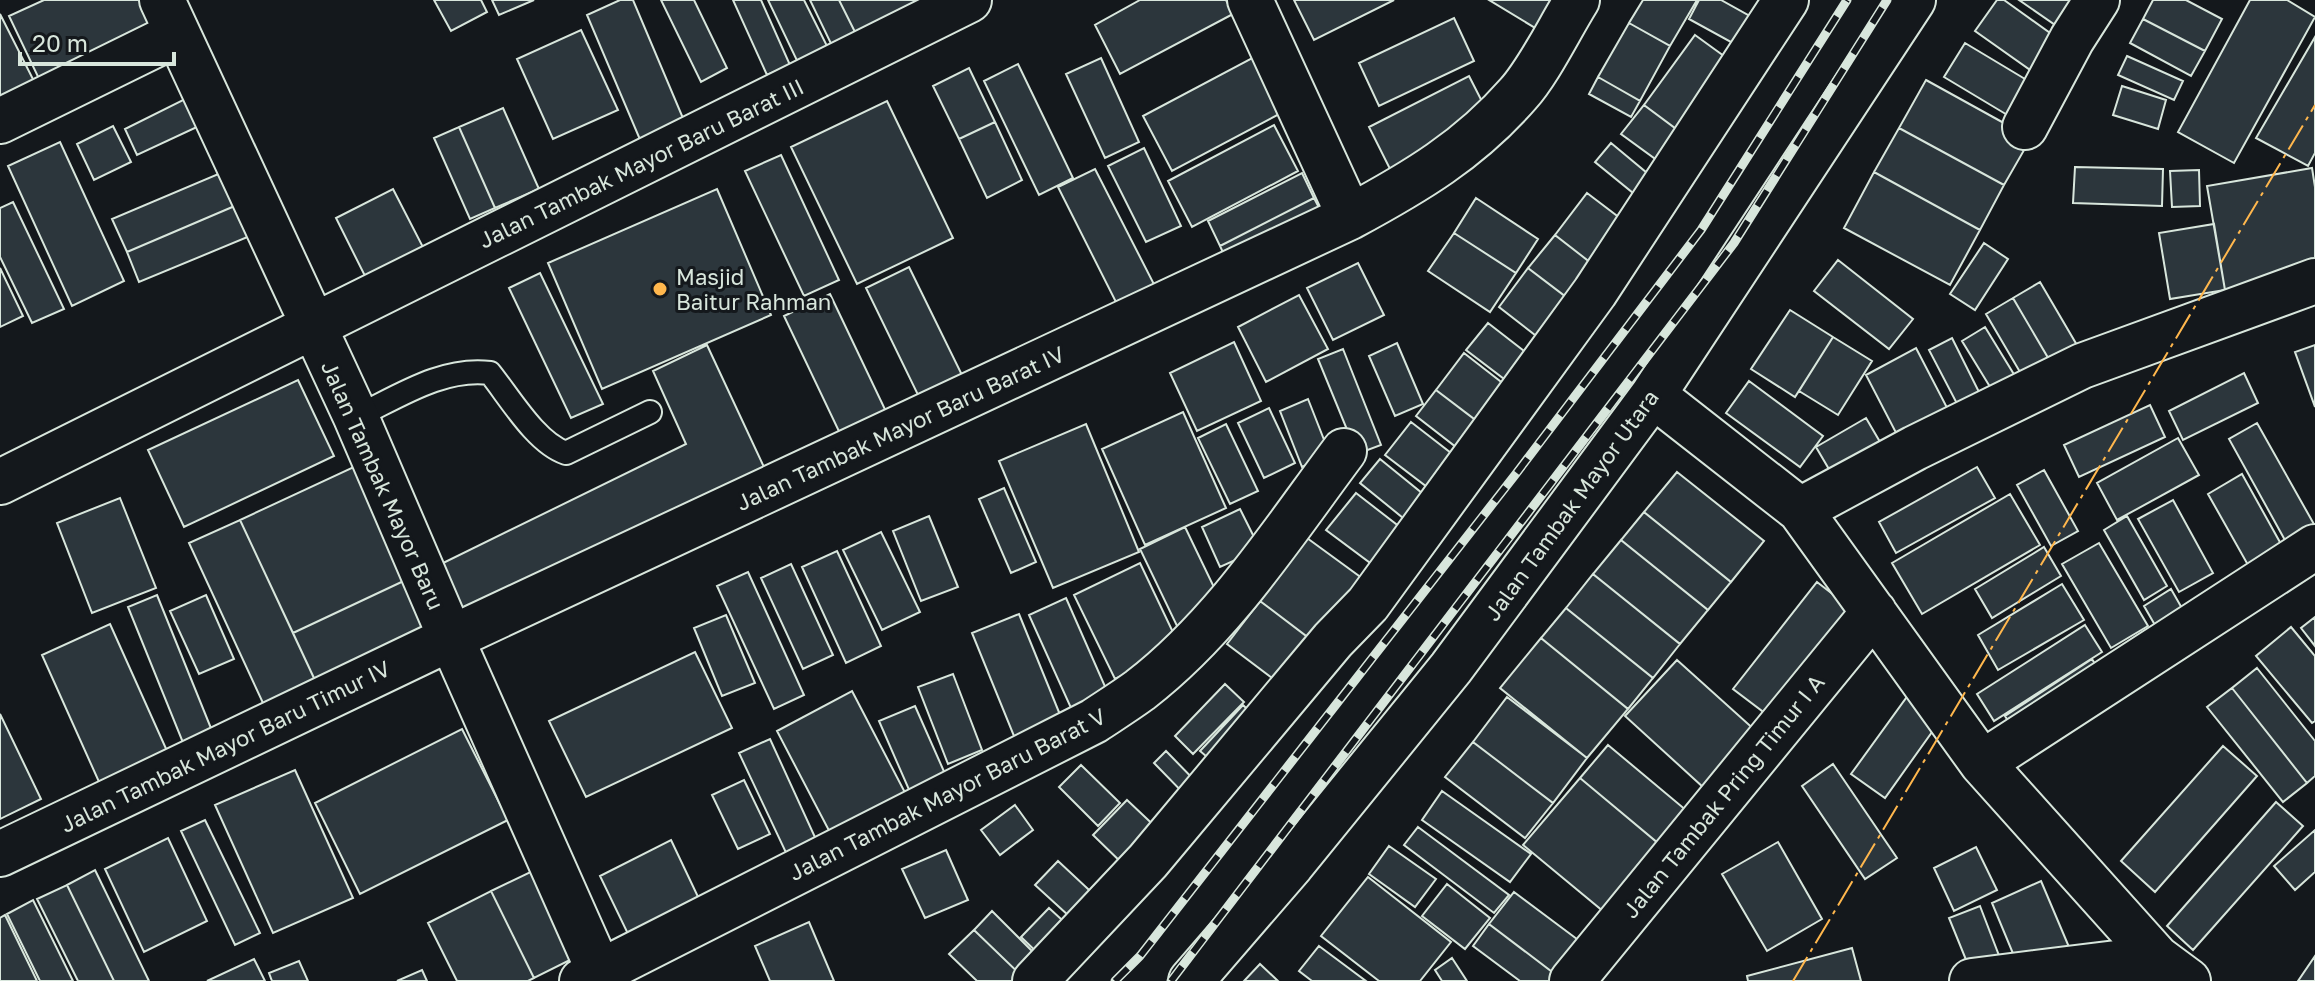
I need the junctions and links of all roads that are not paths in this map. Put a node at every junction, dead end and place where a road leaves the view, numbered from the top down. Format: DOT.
graph roads {
  1 [pos="969,0"];
  2 [pos="1250,0"];
  3 [pos="1577,0"];
  4 [pos="1786,0"];
  5 [pos="1913,0"];
  6 [pos="2097,0"];
  7 [pos="171,10"];
  8 [pos="0,121"];
  9 [pos="2025,127"];
  10 [pos="1350,217"];
  11 [pos="2315,281"];
  12 [pos="312,325"];
  13 [pos="1653,395"];
  14 [pos="650,412"];
  15 [pos="356,417"];
  16 [pos="1344,451"];
  17 [pos="0,482"];
  18 [pos="1800,510"];
  19 [pos="2315,547"];
  20 [pos="1874,612"];
  21 [pos="451,638"];
  22 [pos="1982,763"];
  23 [pos="0,854"];
  24 [pos="2172,969"];
  25 [pos="591,977"];
  26 [pos="1035,981"];
  27 [pos="1191,981"];
  28 [pos="1572,981"];
  29 [pos="1972,981"];
  1 -- 12 [label="street, Jalan Tambak Mayor Baru Barat III"];
  2 -- 10 [label="street"];
  3 -- 10 [label="street, Jalan Tambak Mayor Baru Barat IV"];
  4 -- 26 [label="street"];
  5 -- 13 [label="street, Jalan Tambak Mayor Utara"];
  6 -- 9 [label="street"];
  7 -- 8 [label="street"];
  7 -- 12 [label="street, Jalan Tambak Mayor Baru"];
  10 -- 21 [label="street, Jalan Tambak Mayor Baru Barat IV"];
  11 -- 18 [label="street"];
  12 -- 15 [label="street, Jalan Tambak Mayor Baru"];
  12 -- 17 [label="street, Jalan Tambak Mayor Baru Barat III"];
  13 -- 18 [label="street"];
  13 -- 27 [label="street, Jalan Tambak Mayor Utara"];
  14 -- 15 [label="lane"];
  15 -- 21 [label="street, Jalan Tambak Mayor Baru"];
  16 -- 25 [label="street, Jalan Tambak Mayor Baru Barat V"];
  18 -- 20 [label="street"];
  19 -- 22 [label="street"];
  20 -- 22 [label="street"];
  20 -- 28 [label="street, Jalan Tambak Pring Timur I A"];
  21 -- 23 [label="street, Jalan Tambak Mayor Baru Timur IV"];
  21 -- 25 [label="street, Jalan Tambak Mayor Baru"];
  22 -- 24 [label="street"];
  24 -- 29 [label="street"];
}
